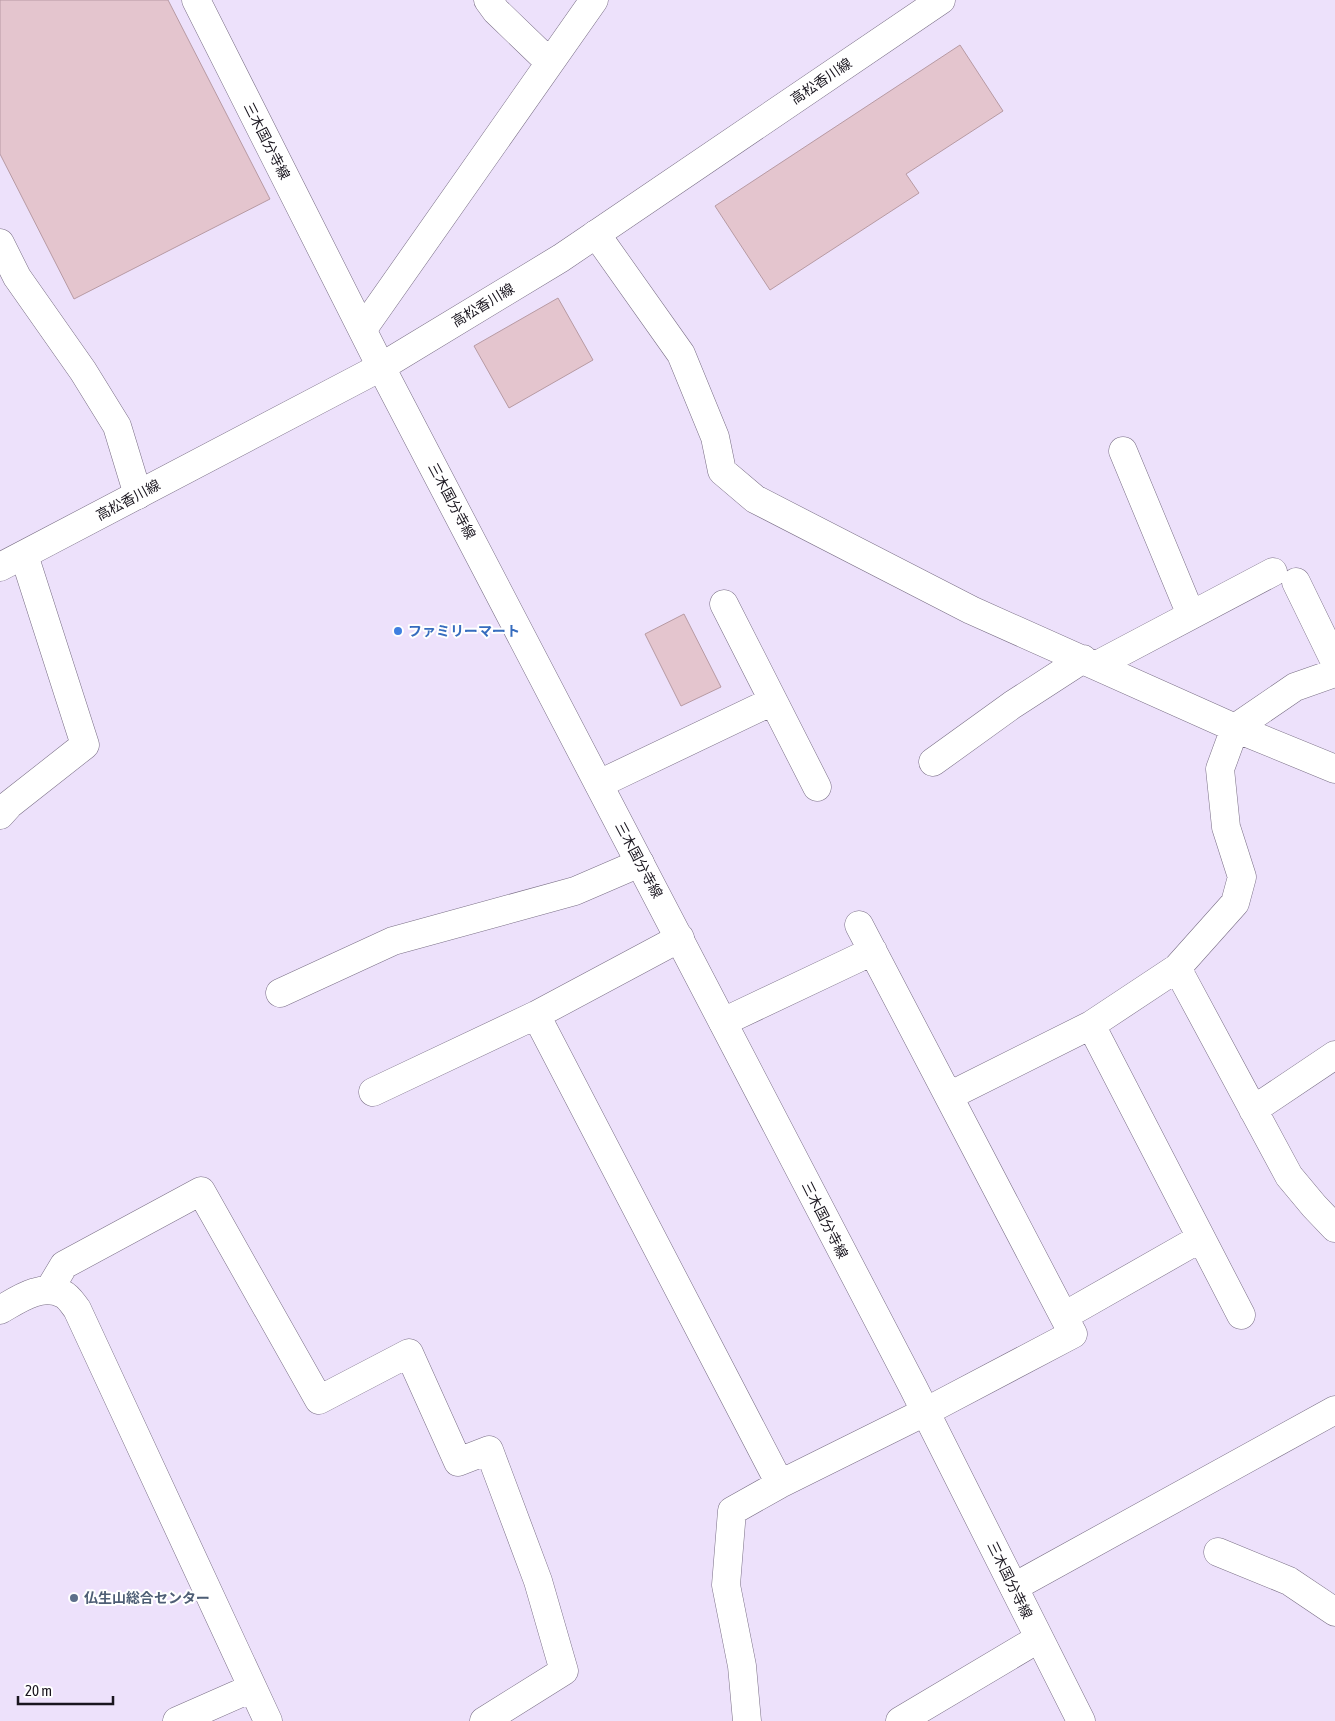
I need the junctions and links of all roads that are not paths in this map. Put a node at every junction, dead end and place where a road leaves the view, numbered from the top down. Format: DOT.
graph roads {
  1 [pos="196,0"];
  2 [pos="488,0"];
  3 [pos="594,0"];
  4 [pos="941,0"];
  5 [pos="549,62"];
  6 [pos="596,234"];
  7 [pos="0,242"];
  8 [pos="363,329"];
  9 [pos="381,367"];
  10 [pos="1123,451"];
  11 [pos="138,495"];
  12 [pos="24,554"];
  13 [pos="0,567"];
  14 [pos="724,604"];
  15 [pos="1191,615"];
  16 [pos="1090,662"];
  17 [pos="1335,662"];
  18 [pos="1335,673"];
  19 [pos="773,701"];
  20 [pos="1235,728"];
  21 [pos="933,762"];
  22 [pos="1335,768"];
  23 [pos="599,784"];
  24 [pos="817,787"];
  25 [pos="0,815"];
  26 [pos="640,863"];
  27 [pos="859,925"];
  28 [pos="680,938"];
  29 [pos="873,951"];
  30 [pos="1177,968"];
  31 [pos="280,994"];
  32 [pos="536,1015"];
  33 [pos="723,1022"];
  34 [pos="1091,1025"];
  35 [pos="1335,1055"];
  36 [pos="373,1092"];
  37 [pos="949,1096"];
  38 [pos="1253,1110"];
  39 [pos="1335,1228"];
  40 [pos="1201,1238"];
  41 [pos="49,1290"];
  42 [pos="0,1310"];
  43 [pos="1241,1315"];
  44 [pos="1064,1316"];
  45 [pos="1335,1410"];
  46 [pos="925,1412"];
  47 [pos="780,1484"];
  48 [pos="1218,1552"];
  49 [pos="1014,1587"];
  50 [pos="1335,1612"];
  51 [pos="1038,1639"];
  52 [pos="252,1688"];
  53 [pos="177,1721"];
  54 [pos="268,1721"];
  55 [pos="484,1721"];
  56 [pos="747,1721"];
  57 [pos="900,1721"];
  58 [pos="1081,1721"];
  1 -- 8 [label="street, 三木国分寺線"];
  2 -- 5 [label="street"];
  3 -- 5 [label="street"];
  4 -- 6 [label="street, 高松香川線"];
  5 -- 8 [label="street"];
  6 -- 9 [label="street, 高松香川線"];
  6 -- 16 [label="street"];
  7 -- 11 [label="street"];
  8 -- 9 [label="street, 三木国分寺線"];
  9 -- 11 [label="street, 高松香川線"];
  9 -- 23 [label="street, 三木国分寺線"];
  10 -- 15 [label="street"];
  11 -- 12 [label="street, 高松香川線"];
  12 -- 13 [label="street, 高松香川線"];
  12 -- 25 [label="street"];
  14 -- 19 [label="street"];
  15 -- 16 [label="street"];
  15 -- 17 [label="street"];
  16 -- 20 [label="street"];
  16 -- 21 [label="street"];
  18 -- 20 [label="street"];
  19 -- 23 [label="street"];
  19 -- 24 [label="street"];
  20 -- 22 [label="street"];
  20 -- 30 [label="street"];
  23 -- 26 [label="street, 三木国分寺線"];
  26 -- 28 [label="street, 三木国分寺線"];
  26 -- 31 [label="street"];
  27 -- 29 [label="street"];
  28 -- 32 [label="street"];
  28 -- 33 [label="street, 三木国分寺線"];
  29 -- 33 [label="street"];
  29 -- 37 [label="street"];
  30 -- 34 [label="street"];
  30 -- 38 [label="street"];
  32 -- 36 [label="street"];
  32 -- 47 [label="street"];
  33 -- 46 [label="street, 三木国分寺線"];
  34 -- 37 [label="street"];
  34 -- 40 [label="street"];
  35 -- 38 [label="street"];
  37 -- 44 [label="street"];
  38 -- 39 [label="street"];
  40 -- 43 [label="street"];
  40 -- 44 [label="street"];
  41 -- 42 [label="street"];
  41 -- 52 [label="street"];
  41 -- 55 [label="street"];
  44 -- 46 [label="street"];
  45 -- 49 [label="street"];
  46 -- 47 [label="street"];
  46 -- 49 [label="street, 三木国分寺線"];
  47 -- 56 [label="street"];
  48 -- 50 [label="street"];
  49 -- 51 [label="street, 三木国分寺線"];
  51 -- 57 [label="street"];
  51 -- 58 [label="street, 三木国分寺線"];
  52 -- 53 [label="street"];
  52 -- 54 [label="street"];
}
